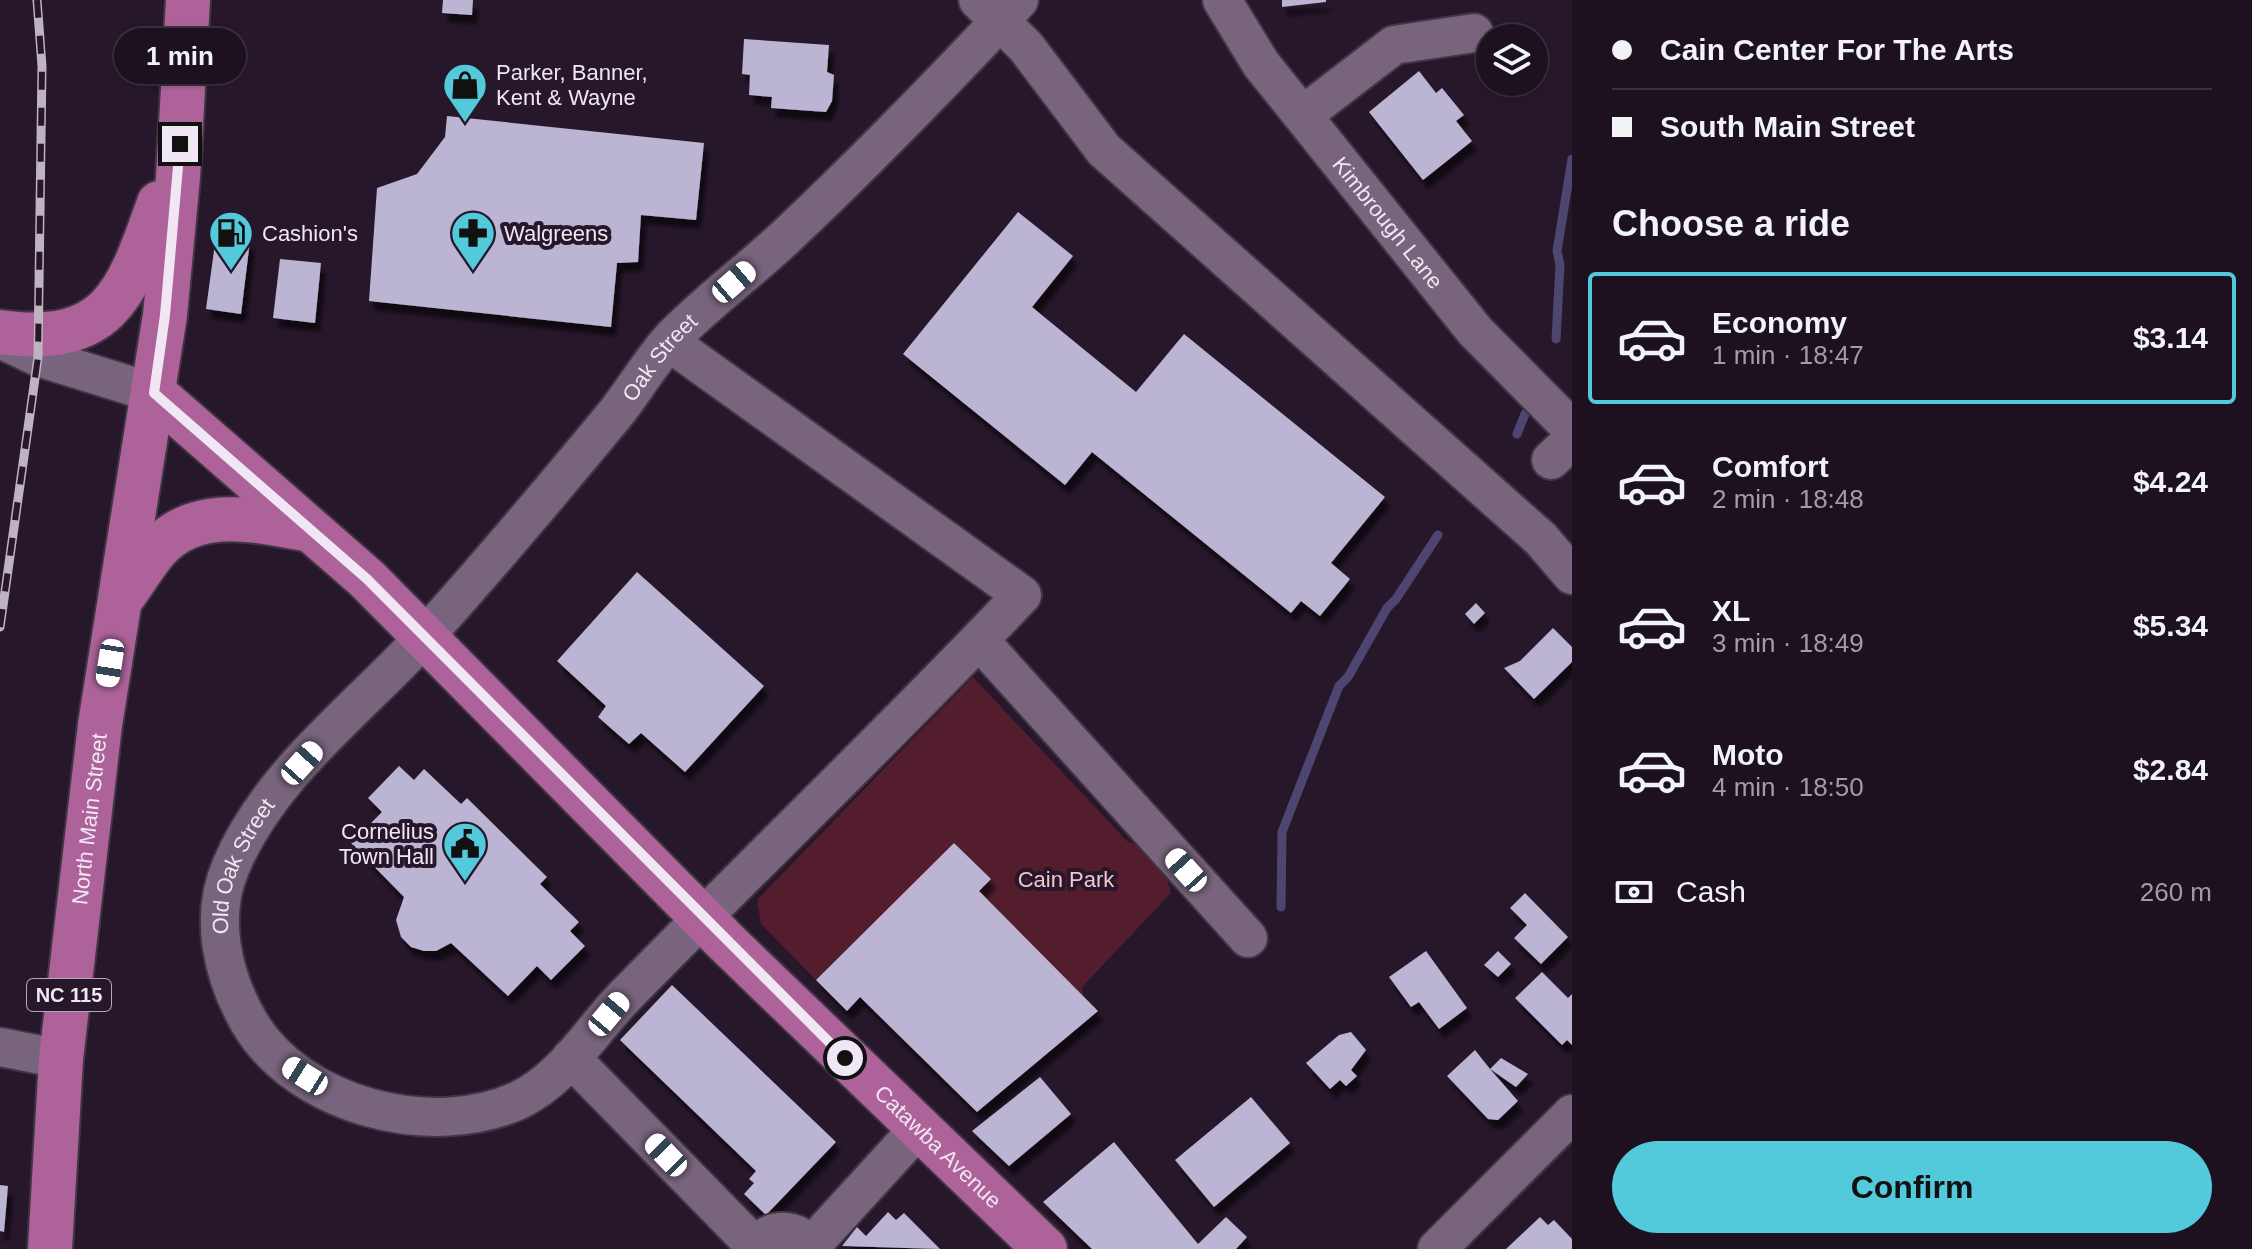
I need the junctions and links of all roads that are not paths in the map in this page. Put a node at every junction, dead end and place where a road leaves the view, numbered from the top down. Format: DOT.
graph roads {
  1 [pos="188,0"];
  2 [pos="1222,0"];
  3 [pos="999,7"];
  4 [pos="1474,33"];
  5 [pos="1303,115"];
  6 [pos="180,144"];
  7 [pos="0,332"];
  8 [pos="0,339"];
  9 [pos="669,342"];
  10 [pos="154,393"];
  11 [pos="1572,429"];
  12 [pos="313,530"];
  13 [pos="1572,575"];
  14 [pos="120,600"];
  15 [pos="424,637"];
  16 [pos="979,640"];
  17 [pos="704,920"];
  18 [pos="1248,938"];
  19 [pos="0,1047"];
  20 [pos="571,1058"];
  21 [pos="61,1059"];
  22 [pos="1572,1114"];
  23 [pos="918,1129"];
  24 [pos="754,1247"];
  25 [pos="812,1248"];
  26 [pos="50,1249"];
  27 [pos="1045,1249"];
  28 [pos="1437,1249"];
  1 -- 6 [label="main road, NC 115"];
  2 -- 5 [label="street, Kimbrough Lane"];
  3 -- 9 [label="street, Oak Street"];
  3 -- 13 [label="street"];
  4 -- 5 [label="street"];
  5 -- 11 [label="street, Kimbrough Lane"];
  6 -- 7 [label="main road"];
  6 -- 10 [label="main road, NC 115"];
  8 -- 10 [label="street, Catawba Avenue"];
  9 -- 15 [label="street, Oak Street"];
  9 -- 16 [label="street, Old Oak Street"];
  10 -- 12 [label="main road, Catawba Avenue"];
  10 -- 14 [label="main road, North Main Street / NC 115"];
  12 -- 14 [label="main road"];
  12 -- 15 [label="main road, Catawba Avenue"];
  14 -- 21 [label="main road, North Main Street / NC 115"];
  15 -- 17 [label="main road, Catawba Avenue"];
  15 -- 20 [label="street, Old Oak Street"];
  16 -- 17 [label="street, Old Oak Street"];
  16 -- 18 [label="street"];
  17 -- 20 [label="street, Old Oak Street"];
  17 -- 23 [label="main road, Catawba Avenue"];
  19 -- 21 [label="street"];
  20 -- 24 [label="street"];
  21 -- 26 [label="main road, North Main Street / NC 115"];
  22 -- 28 [label="street"];
  23 -- 25 [label="street"];
  23 -- 27 [label="main road, Catawba Avenue"];
  24 -- 25 [label="street"];
}
